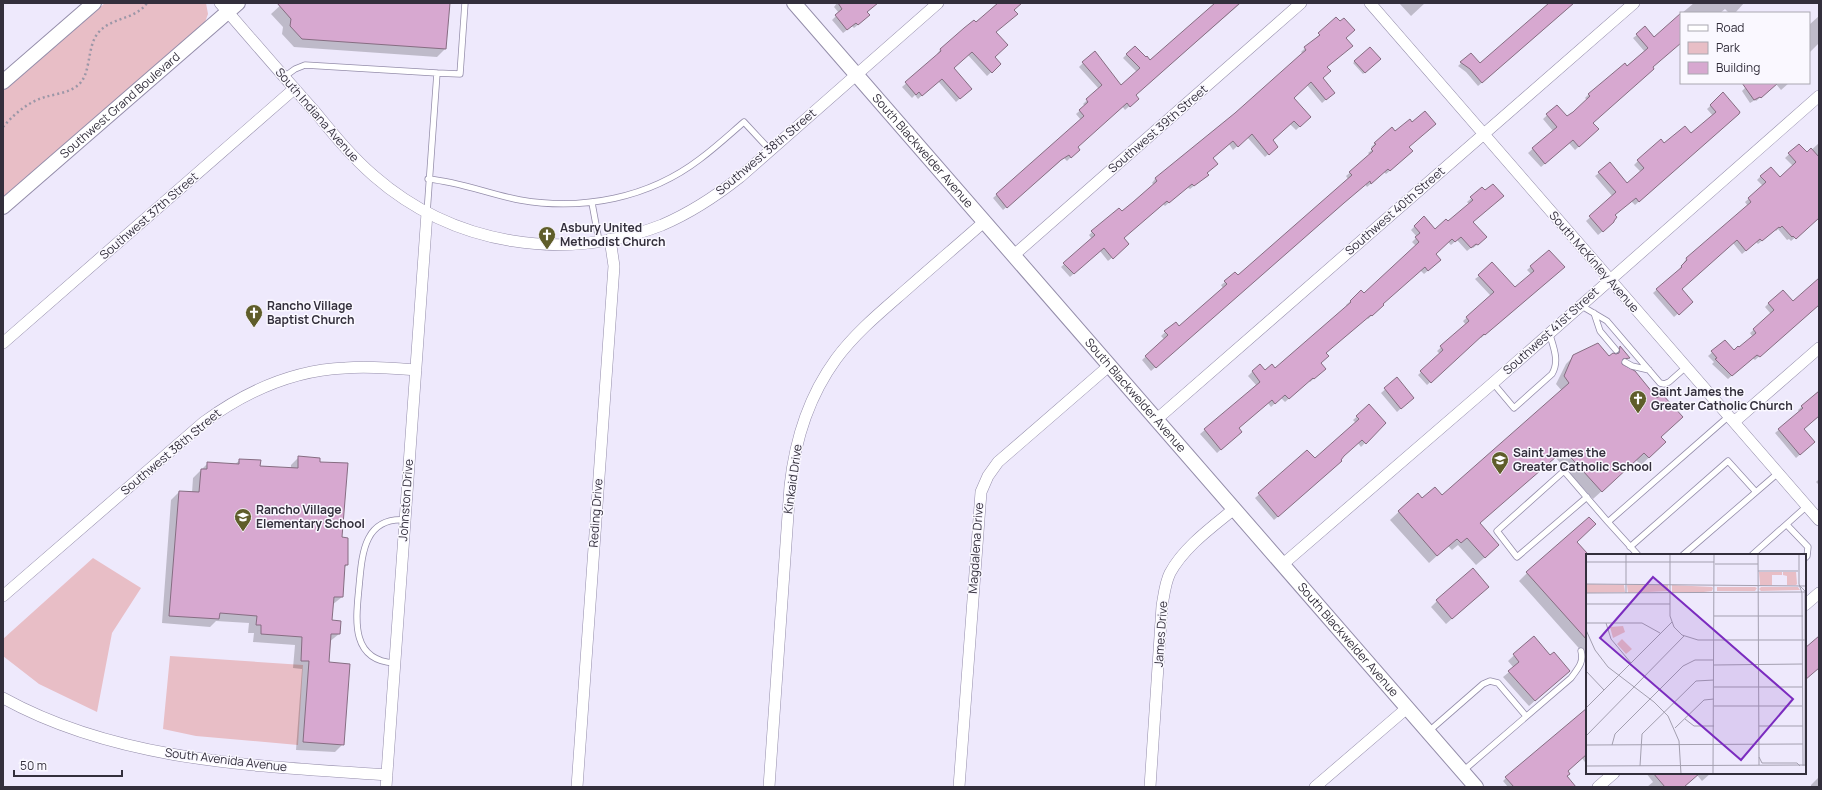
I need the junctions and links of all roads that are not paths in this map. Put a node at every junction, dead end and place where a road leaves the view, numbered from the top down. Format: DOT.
graph roads {
  1 [pos="94,3"];
  2 [pos="465,3"];
  3 [pos="794,3"];
  4 [pos="938,3"];
  5 [pos="1301,3"];
  6 [pos="1370,3"];
  7 [pos="1634,3"];
  8 [pos="229,6"];
  9 [pos="437,73"];
  10 [pos="856,74"];
  11 [pos="284,77"];
  12 [pos="3,82"];
  13 [pos="294,89"];
  14 [pos="1819,96"];
  15 [pos="1484,134"];
  16 [pos="770,150"];
  17 [pos="428,179"];
  18 [pos="592,203"];
  19 [pos="3,207"];
  20 [pos="427,213"];
  21 [pos="985,221"];
  22 [pos="604,240"];
  23 [pos="1014,255"];
  24 [pos="1609,280"];
  25 [pos="1580,305"];
  26 [pos="1594,313"];
  27 [pos="1549,332"];
  28 [pos="3,343"];
  29 [pos="1819,348"];
  30 [pos="1616,350"];
  31 [pos="1625,362"];
  32 [pos="1110,365"];
  33 [pos="1686,367"];
  34 [pos="416,370"];
  35 [pos="1649,370"];
  36 [pos="1493,383"];
  37 [pos="1156,419"];
  38 [pos="1732,419"];
  39 [pos="1778,473"];
  40 [pos="1756,492"];
  41 [pos="1586,497"];
  42 [pos="1807,506"];
  43 [pos="1234,508"];
  44 [pos="405,520"];
  45 [pos="1819,520"];
  46 [pos="1608,522"];
  47 [pos="1786,525"];
  48 [pos="1630,546"];
  49 [pos="1689,550"];
  50 [pos="1637,554"];
  51 [pos="1684,554"];
  52 [pos="1692,554"];
  53 [pos="1753,554"];
  54 [pos="1806,557"];
  55 [pos="1282,565"];
  56 [pos="1819,593"];
  57 [pos="3,596"];
  58 [pos="1806,604"];
  59 [pos="1581,651"];
  60 [pos="394,663"];
  61 [pos="3,698"];
  62 [pos="1407,708"];
  63 [pos="1526,716"];
  64 [pos="1428,732"];
  65 [pos="1463,771"];
  66 [pos="1613,774"];
  67 [pos="387,775"];
  68 [pos="386,787"];
  69 [pos="577,787"];
  70 [pos="769,787"];
  71 [pos="959,787"];
  72 [pos="1150,787"];
  73 [pos="1315,787"];
  74 [pos="1476,787"];
  75 [pos="1598,787"];
  1 -- 12 [label="street"];
  2 -- 9 [label="lane"];
  3 -- 10 [label="street, South Blackwelder Avenue"];
  4 -- 10 [label="street, Southwest 38th Street"];
  5 -- 23 [label="street, Southwest 39th Street"];
  6 -- 15 [label="street, South McKinley Avenue"];
  7 -- 15 [label="street, Southwest 40th Street"];
  8 -- 11 [label="street, South Indiana Avenue"];
  8 -- 19 [label="street, Southwest Grand Boulevard"];
  9 -- 11 [label="lane"];
  9 -- 17 [label="lane"];
  10 -- 16 [label="street, Southwest 38th Street"];
  10 -- 21 [label="street, South Blackwelder Avenue"];
  11 -- 13 [label="street, South Indiana Avenue"];
  13 -- 20 [label="street, South Indiana Avenue"];
  13 -- 28 [label="street, Southwest 37th Street"];
  14 -- 24 [label="street, Southwest 41st Street"];
  15 -- 24 [label="street, South McKinley Avenue"];
  15 -- 37 [label="street, Southwest 40th Street"];
  16 -- 18 [label="lane"];
  16 -- 22 [label="street, Southwest 38th Street"];
  17 -- 18 [label="lane"];
  17 -- 20 [label="lane"];
  18 -- 22 [label="lane"];
  20 -- 22 [label="street, Southwest 38th Street"];
  20 -- 34 [label="street, Johnston Drive"];
  21 -- 23 [label="street, South Blackwelder Avenue"];
  21 -- 70 [label="street, Kinkaid Drive"];
  22 -- 69 [label="street, Reding Drive"];
  23 -- 32 [label="street, South Blackwelder Avenue"];
  24 -- 25 [label="street, Southwest 41st Street"];
  24 -- 33 [label="street, South McKinley Avenue"];
  25 -- 26 [label="lane"];
  25 -- 27 [label="street, Southwest 41st Street"];
  26 -- 30 [label="lane"];
  26 -- 35 [label="lane"];
  27 -- 36 [label="street, Southwest 41st Street"];
  27 -- 36 [label="lane"];
  29 -- 38 [label="street"];
  31 -- 35 [label="lane"];
  32 -- 37 [label="street, South Blackwelder Avenue"];
  32 -- 71 [label="street, Magdalena Drive"];
  33 -- 35 [label="lane"];
  33 -- 38 [label="street, South McKinley Avenue"];
  34 -- 44 [label="street, Johnston Drive"];
  34 -- 57 [label="street, Southwest 38th Street"];
  36 -- 55 [label="street, Southwest 41st Street"];
  37 -- 43 [label="street, South Blackwelder Avenue"];
  38 -- 39 [label="street, South McKinley Avenue"];
  38 -- 46 [label="lane"];
  39 -- 40 [label="lane"];
  39 -- 42 [label="street, South McKinley Avenue"];
  40 -- 48 [label="lane"];
  40 -- 49 [label="lane"];
  41 -- 41 [label="lane"];
  41 -- 46 [label="lane"];
  42 -- 45 [label="street, South McKinley Avenue"];
  42 -- 47 [label="lane"];
  43 -- 55 [label="street, South Blackwelder Avenue"];
  43 -- 72 [label="street, James Drive"];
  44 -- 60 [label="street, Johnston Drive"];
  44 -- 60 [label="lane"];
  46 -- 48 [label="lane"];
  47 -- 53 [label="lane"];
  47 -- 54 [label="lane"];
  48 -- 50 [label="lane"];
  49 -- 51 [label="lane"];
  49 -- 52 [label="lane"];
  55 -- 62 [label="street, South Blackwelder Avenue"];
  56 -- 58 [label="street"];
  59 -- 63 [label="lane"];
  60 -- 67 [label="street, Johnston Drive"];
  61 -- 67 [label="street, South Avenida Avenue"];
  62 -- 64 [label="street, South Blackwelder Avenue"];
  62 -- 73 [label="street"];
  63 -- 64 [label="lane"];
  63 -- 65 [label="lane"];
  64 -- 65 [label="street, South Blackwelder Avenue"];
  65 -- 74 [label="street, South Blackwelder Avenue"];
  66 -- 75 [label="street"];
  67 -- 68 [label="street, Johnston Drive"];
}
